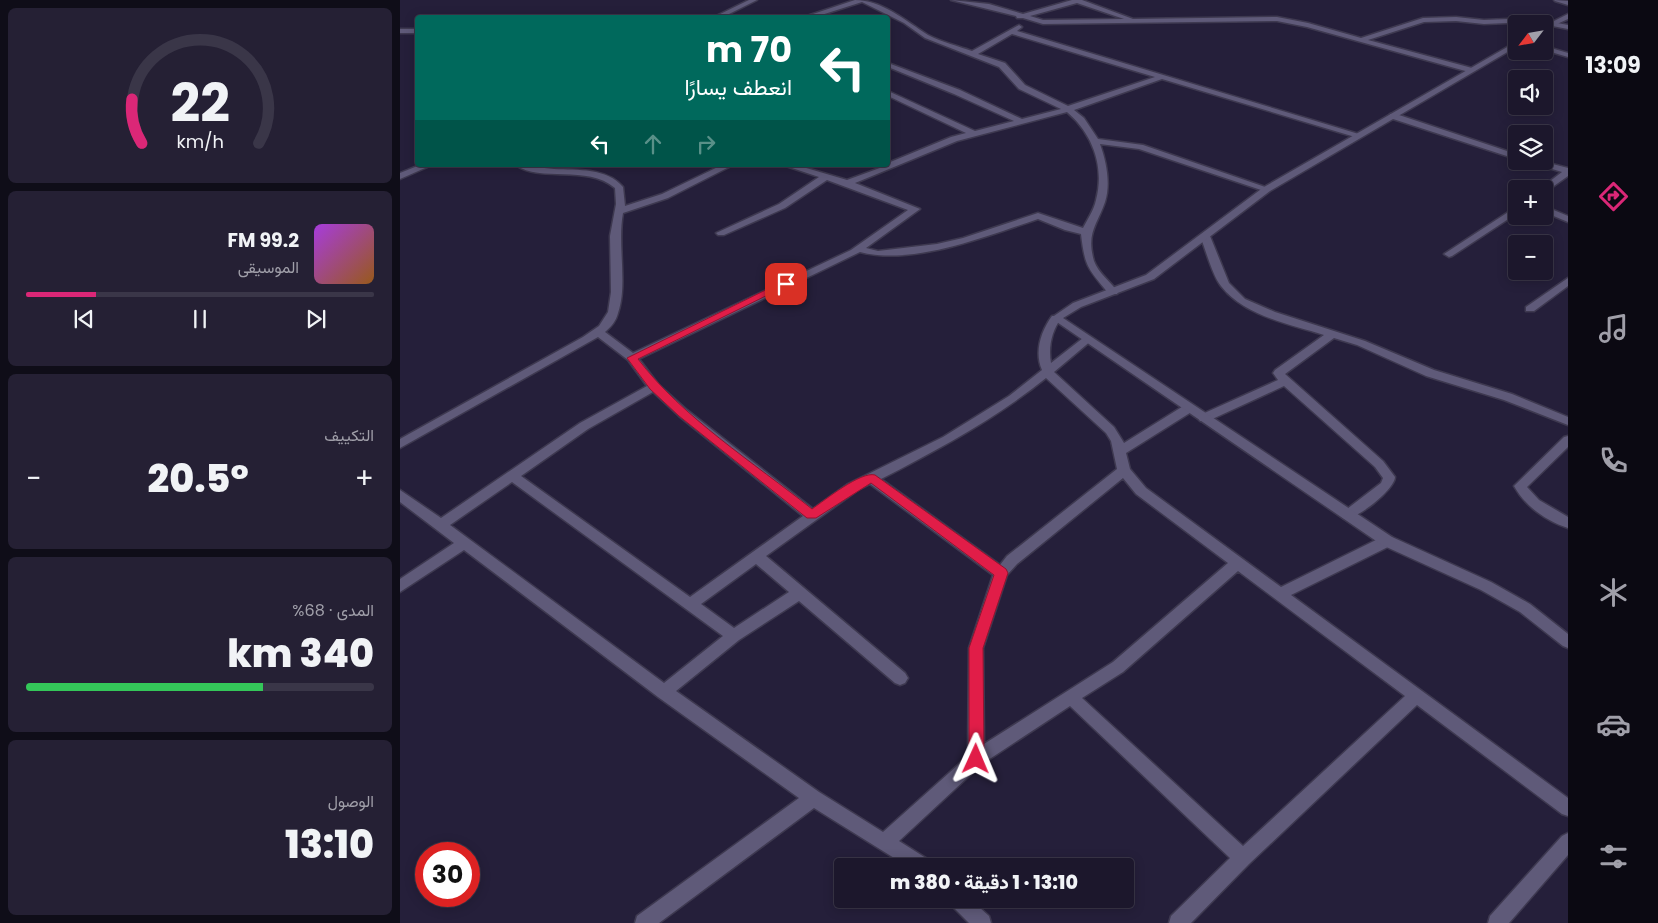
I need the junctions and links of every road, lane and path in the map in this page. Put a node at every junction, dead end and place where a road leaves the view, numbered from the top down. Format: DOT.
graph roads {
  1 [pos="754,0"];
  2 [pos="863,0"];
  3 [pos="954,0"];
  4 [pos="1077,0"];
  5 [pos="1557,0"];
  6 [pos="1568,3"];
  7 [pos="890,12"];
  8 [pos="722,15"];
  9 [pos="814,15"];
  10 [pos="882,15"];
  11 [pos="1019,16"];
  12 [pos="1568,16"];
  13 [pos="1028,19"];
  14 [pos="1508,21"];
  15 [pos="1137,22"];
  16 [pos="1553,23"];
  17 [pos="1568,28"];
  18 [pos="400,31"];
  19 [pos="415,31"];
  20 [pos="1013,32"];
  21 [pos="1360,40"];
  22 [pos="1508,48"];
  23 [pos="1553,51"];
  24 [pos="974,53"];
  25 [pos="1568,55"];
  26 [pos="890,66"];
  27 [pos="1469,70"];
  28 [pos="1161,78"];
  29 [pos="890,94"];
  30 [pos="1068,109"];
  31 [pos="1393,116"];
  32 [pos="1021,121"];
  33 [pos="972,133"];
  34 [pos="1358,135"];
  35 [pos="1095,141"];
  36 [pos="1508,154"];
  37 [pos="1568,164"];
  38 [pos="1553,165"];
  39 [pos="890,166"];
  40 [pos="423,167"];
  41 [pos="530,167"];
  42 [pos="592,167"];
  43 [pos="725,167"];
  44 [pos="794,167"];
  45 [pos="887,167"];
  46 [pos="1553,168"];
  47 [pos="1568,172"];
  48 [pos="586,174"];
  49 [pos="400,176"];
  50 [pos="825,177"];
  51 [pos="847,183"];
  52 [pos="1553,183"];
  53 [pos="1267,189"];
  54 [pos="619,211"];
  55 [pos="1553,213"];
  56 [pos="1508,215"];
  57 [pos="1568,219"];
  58 [pos="1086,232"];
  59 [pos="721,233"];
  60 [pos="1205,236"];
  61 [pos="858,249"];
  62 [pos="1449,254"];
  63 [pos="1568,281"];
  64 [pos="1113,292"];
  65 [pos="1530,310"];
  66 [pos="1056,318"];
  67 [pos="598,332"];
  68 [pos="1332,334"];
  69 [pos="1087,340"];
  70 [pos="632,358"];
  71 [pos="1048,373"];
  72 [pos="1285,381"];
  73 [pos="654,386"];
  74 [pos="1189,408"];
  75 [pos="1204,418"];
  76 [pos="1568,421"];
  77 [pos="1568,440"];
  78 [pos="400,444"];
  79 [pos="1121,450"];
  80 [pos="1124,470"];
  81 [pos="512,476"];
  82 [pos="871,478"];
  83 [pos="400,496"];
  84 [pos="812,515"];
  85 [pos="1348,515"];
  86 [pos="1568,523"];
  87 [pos="441,525"];
  88 [pos="1387,541"];
  89 [pos="464,543"];
  90 [pos="756,556"];
  91 [pos="1236,564"];
  92 [pos="1001,573"];
  93 [pos="400,586"];
  94 [pos="799,593"];
  95 [pos="1278,595"];
  96 [pos="689,605"];
  97 [pos="734,636"];
  98 [pos="1568,642"];
  99 [pos="900,678"];
  100 [pos="664,692"];
  101 [pos="1416,696"];
  102 [pos="1072,698"];
  103 [pos="976,759"];
  104 [pos="813,798"];
  105 [pos="1568,808"];
  106 [pos="885,842"];
  107 [pos="1568,842"];
  108 [pos="910,858"];
  109 [pos="1243,858"];
  110 [pos="966,908"];
  111 [pos="644,923"];
  112 [pos="982,923"];
  113 [pos="1178,923"];
  114 [pos="1497,923"];
  1 -- 8 [label="street"];
  2 -- 7 [label="street"];
  2 -- 9 [label="street"];
  3 -- 11 [label="street"];
  4 -- 11 [label="street"];
  4 -- 15 [label="street"];
  5 -- 6 [label="street"];
  7 -- 10 [label="street"];
  7 -- 24 [label="street"];
  11 -- 13 [label="street"];
  12 -- 16 [label="street"];
  13 -- 15 [label="street"];
  13 -- 20 [label="street"];
  14 -- 21 [label="street"];
  15 -- 21 [label="street"];
  16 -- 17 [label="street"];
  18 -- 19 [label="street"];
  20 -- 24 [label="street"];
  20 -- 28 [label="street"];
  21 -- 27 [label="street"];
  22 -- 27 [label="street"];
  23 -- 25 [label="street"];
  24 -- 30 [label="street"];
  26 -- 32 [label="street"];
  27 -- 31 [label="street"];
  28 -- 30 [label="street"];
  28 -- 34 [label="street"];
  29 -- 33 [label="street"];
  30 -- 32 [label="street"];
  30 -- 35 [label="street"];
  31 -- 34 [label="street"];
  31 -- 36 [label="street"];
  32 -- 33 [label="street"];
  33 -- 39 [label="street"];
  34 -- 53 [label="street"];
  35 -- 53 [label="street"];
  35 -- 58 [label="street"];
  37 -- 38 [label="street"];
  40 -- 49 [label="street"];
  41 -- 48 [label="street"];
  42 -- 48 [label="street"];
  43 -- 54 [label="street"];
  44 -- 50 [label="street"];
  45 -- 51 [label="street"];
  46 -- 47 [label="street"];
  47 -- 52 [label="street"];
  48 -- 54 [label="street"];
  50 -- 51 [label="street"];
  50 -- 59 [label="street"];
  51 -- 61 [label="street"];
  53 -- 60 [label="street"];
  54 -- 67 [label="street"];
  55 -- 57 [label="street"];
  56 -- 62 [label="street"];
  58 -- 61 [label="street"];
  58 -- 64 [label="street"];
  60 -- 64 [label="street"];
  60 -- 68 [label="street"];
  61 -- 70 [label="street"];
  63 -- 65 [label="street"];
  64 -- 66 [label="street"];
  66 -- 69 [label="street"];
  66 -- 71 [label="street"];
  67 -- 70 [label="street"];
  67 -- 78 [label="street"];
  68 -- 72 [label="street"];
  68 -- 76 [label="street"];
  69 -- 71 [label="street"];
  69 -- 74 [label="street"];
  70 -- 73 [label="street"];
  71 -- 79 [label="street"];
  71 -- 82 [label="street"];
  72 -- 75 [label="street"];
  72 -- 85 [label="street"];
  73 -- 81 [label="street"];
  73 -- 84 [label="street"];
  74 -- 75 [label="street"];
  74 -- 79 [label="street"];
  75 -- 85 [label="street"];
  77 -- 86 [label="street"];
  79 -- 80 [label="street"];
  80 -- 91 [label="street"];
  80 -- 92 [label="street"];
  81 -- 87 [label="street"];
  81 -- 96 [label="street"];
  82 -- 84 [label="street"];
  82 -- 92 [label="street"];
  83 -- 87 [label="street"];
  84 -- 90 [label="street"];
  85 -- 88 [label="street"];
  87 -- 89 [label="street"];
  88 -- 95 [label="street"];
  88 -- 98 [label="street"];
  89 -- 93 [label="street"];
  89 -- 100 [label="street"];
  90 -- 94 [label="street"];
  90 -- 96 [label="street"];
  91 -- 95 [label="street"];
  91 -- 102 [label="street"];
  92 -- 103 [label="street"];
  94 -- 97 [label="street"];
  94 -- 99 [label="street"];
  95 -- 101 [label="street"];
  96 -- 97 [label="street"];
  97 -- 100 [label="street"];
  100 -- 104 [label="street"];
  101 -- 105 [label="street"];
  101 -- 109 [label="street"];
  102 -- 103 [label="street"];
  102 -- 109 [label="street"];
  103 -- 106 [label="street"];
  104 -- 106 [label="street"];
  104 -- 111 [label="street"];
  106 -- 108 [label="street"];
  107 -- 114 [label="street"];
  109 -- 113 [label="street"];
  110 -- 112 [label="street"];
}
